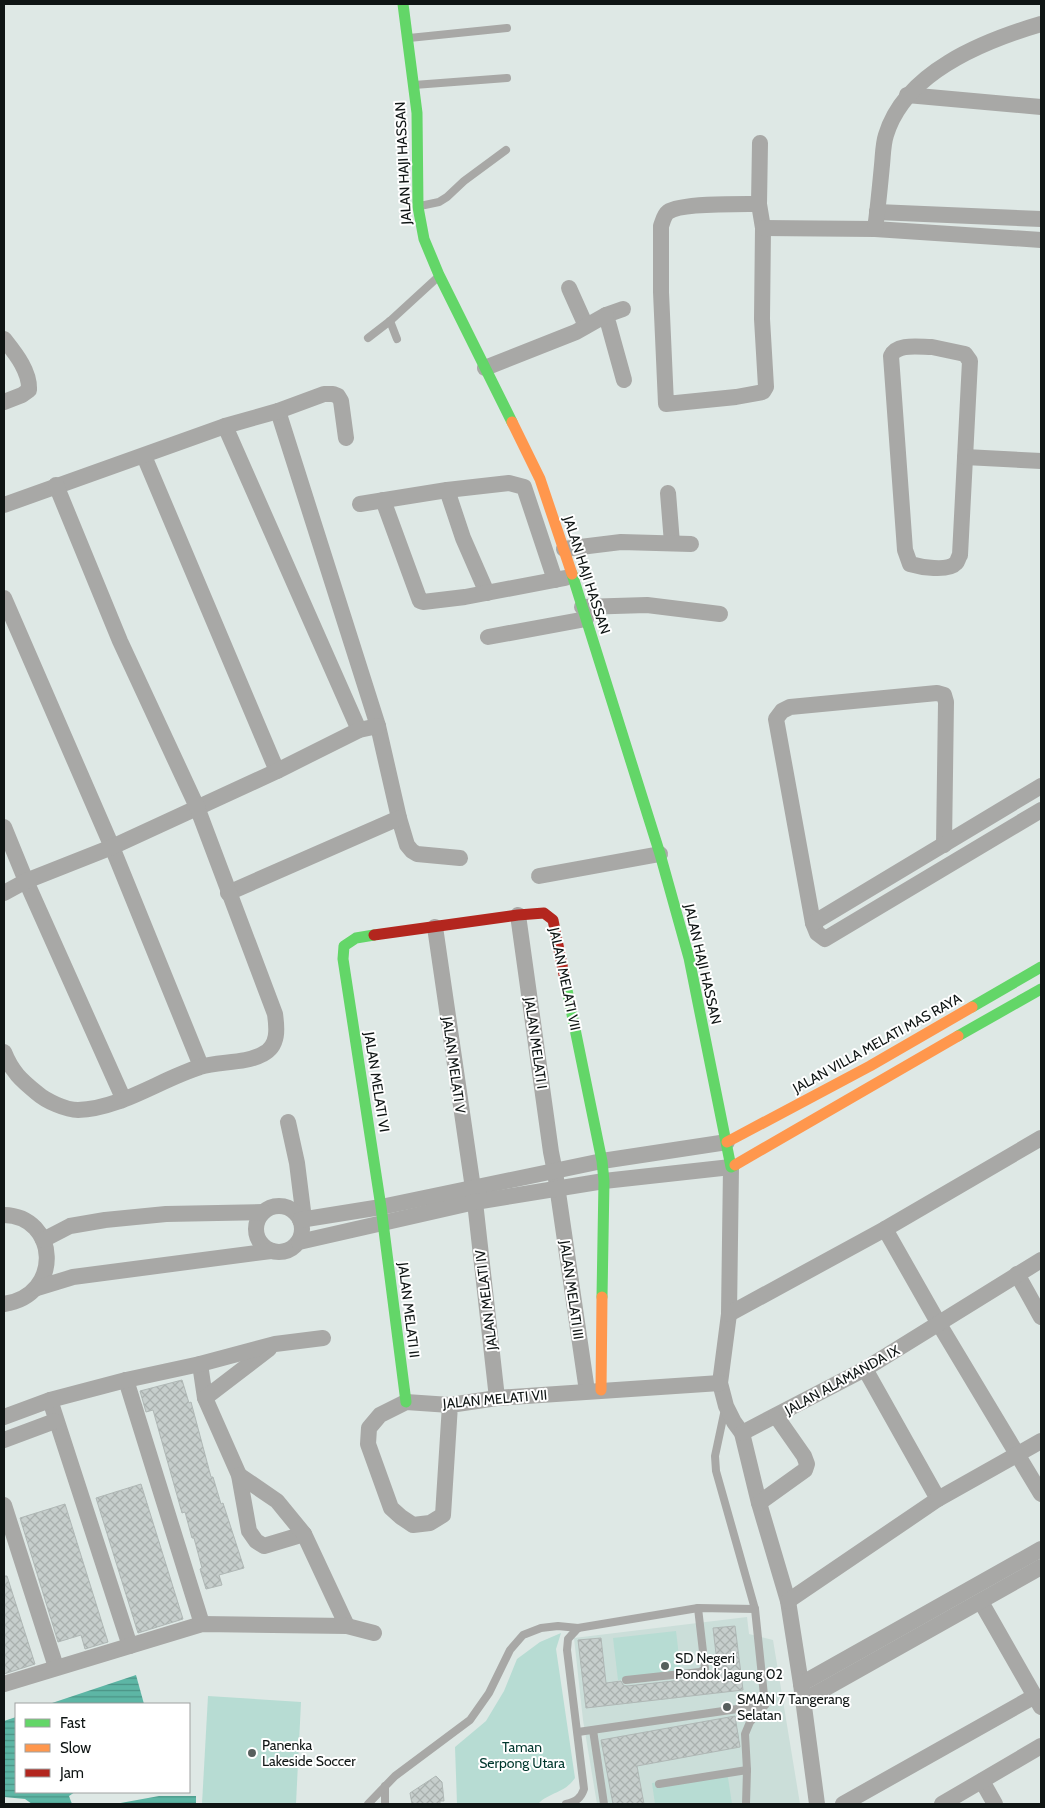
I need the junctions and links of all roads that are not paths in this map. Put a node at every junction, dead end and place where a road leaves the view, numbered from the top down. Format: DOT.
graph roads {
  1 [pos="403,4"];
  2 [pos="1041,24"];
  3 [pos="507,28"];
  4 [pos="407,38"];
  5 [pos="507,78"];
  6 [pos="414,85"];
  7 [pos="907,95"];
  8 [pos="1041,107"];
  9 [pos="760,143"];
  10 [pos="506,150"];
  11 [pos="759,204"];
  12 [pos="418,207"];
  13 [pos="877,212"];
  14 [pos="1041,219"];
  15 [pos="763,228"];
  16 [pos="874,229"];
  17 [pos="1041,240"];
  18 [pos="439,275"];
  19 [pos="570,288"];
  20 [pos="623,309"];
  21 [pos="606,315"];
  22 [pos="390,321"];
  23 [pos="586,326"];
  24 [pos="368,338"];
  25 [pos="4,339"];
  26 [pos="397,339"];
  27 [pos="10,356"];
  28 [pos="485,368"];
  29 [pos="624,380"];
  30 [pos="4,402"];
  31 [pos="278,411"];
  32 [pos="225,426"];
  33 [pos="346,438"];
  34 [pos="144,456"];
  35 [pos="965,458"];
  36 [pos="1041,461"];
  37 [pos="56,485"];
  38 [pos="447,490"];
  39 [pos="668,493"];
  40 [pos="383,500"];
  41 [pos="360,504"];
  42 [pos="4,505"];
  43 [pos="672,543"];
  44 [pos="692,544"];
  45 [pos="564,549"];
  46 [pos="572,577"];
  47 [pos="555,580"];
  48 [pos="487,593"];
  49 [pos="4,598"];
  50 [pos="584,613"];
  51 [pos="720,614"];
  52 [pos="488,637"];
  53 [pos="378,726"];
  54 [pos="359,730"];
  55 [pos="277,771"];
  56 [pos="1041,786"];
  57 [pos="197,807"];
  58 [pos="1041,810"];
  59 [pos="398,818"];
  60 [pos="4,827"];
  61 [pos="944,846"];
  62 [pos="112,847"];
  63 [pos="660,854"];
  64 [pos="460,858"];
  65 [pos="539,876"];
  66 [pos="26,881"];
  67 [pos="228,892"];
  68 [pos="4,893"];
  69 [pos="518,915"];
  70 [pos="813,923"];
  71 [pos="435,927"];
  72 [pos="344,946"];
  73 [pos="1041,967"];
  74 [pos="1041,989"];
  75 [pos="4,1052"];
  76 [pos="201,1066"];
  77 [pos="870,1066"];
  78 [pos="880,1083"];
  79 [pos="123,1098"];
  80 [pos="288,1122"];
  81 [pos="1041,1138"];
  82 [pos="726,1142"];
  83 [pos="602,1161"];
  84 [pos="731,1167"];
  85 [pos="555,1172"];
  86 [pos="604,1182"];
  87 [pos="558,1189"];
  88 [pos="473,1195"];
  89 [pos="4,1205"];
  90 [pos="263,1212"];
  91 [pos="382,1214"];
  92 [pos="4,1215"];
  93 [pos="23,1219"];
  94 [pos="302,1220"];
  95 [pos="885,1229"];
  96 [pos="43,1240"];
  97 [pos="299,1242"];
  98 [pos="271,1251"];
  99 [pos="1041,1260"];
  100 [pos="1017,1274"];
  101 [pos="37,1288"];
  102 [pos="4,1304"];
  103 [pos="729,1314"];
  104 [pos="1041,1317"];
  105 [pos="940,1324"];
  106 [pos="323,1338"];
  107 [pos="275,1344"];
  108 [pos="200,1364"];
  109 [pos="864,1370"];
  110 [pos="126,1380"];
  111 [pos="720,1383"];
  112 [pos="594,1391"];
  113 [pos="205,1398"];
  114 [pos="497,1398"];
  115 [pos="50,1400"];
  116 [pos="406,1402"];
  117 [pos="450,1405"];
  118 [pos="726,1406"];
  119 [pos="776,1416"];
  120 [pos="4,1417"];
  121 [pos="55,1420"];
  122 [pos="742,1433"];
  123 [pos="4,1440"];
  124 [pos="1041,1441"];
  125 [pos="1018,1455"];
  126 [pos="239,1475"];
  127 [pos="1041,1494"];
  128 [pos="938,1499"];
  129 [pos="759,1503"];
  130 [pos="4,1505"];
  131 [pos="304,1534"];
  132 [pos="1041,1549"];
  133 [pos="1041,1567"];
  134 [pos="788,1601"];
  135 [pos="981,1602"];
  136 [pos="698,1608"];
  137 [pos="755,1608"];
  138 [pos="202,1624"];
  139 [pos="347,1626"];
  140 [pos="578,1628"];
  141 [pos="374,1632"];
  142 [pos="130,1646"];
  143 [pos="56,1666"];
  144 [pos="626,1680"];
  145 [pos="4,1684"];
  146 [pos="801,1684"];
  147 [pos="803,1701"];
  148 [pos="1038,1702"];
  149 [pos="765,1705"];
  150 [pos="593,1730"];
  151 [pos="578,1732"];
  152 [pos="1041,1746"];
  153 [pos="747,1770"];
  154 [pos="982,1781"];
  155 [pos="659,1784"];
  156 [pos="385,1786"];
  157 [pos="368,1804"];
  158 [pos="385,1804"];
  159 [pos="566,1804"];
  160 [pos="604,1804"];
  161 [pos="746,1804"];
  162 [pos="817,1804"];
  163 [pos="843,1804"];
  164 [pos="942,1804"];
  165 [pos="995,1804"];
  1 -- 4 [label="street, JALAN HAJI HASSAN"];
  2 -- 7 [label="street"];
  3 -- 4 [label="lane"];
  4 -- 6 [label="street, JALAN HAJI HASSAN"];
  5 -- 6 [label="lane"];
  6 -- 12 [label="street, JALAN HAJI HASSAN"];
  7 -- 8 [label="street"];
  7 -- 13 [label="street"];
  9 -- 11 [label="street"];
  10 -- 12 [label="lane"];
  11 -- 15 [label="street"];
  11 -- 15 [label="street"];
  12 -- 18 [label="street, JALAN HAJI HASSAN"];
  13 -- 14 [label="street"];
  13 -- 16 [label="street"];
  15 -- 16 [label="street"];
  16 -- 17 [label="street"];
  18 -- 22 [label="lane"];
  18 -- 28 [label="street, JALAN HAJI HASSAN"];
  19 -- 23 [label="street"];
  20 -- 21 [label="street"];
  21 -- 23 [label="street"];
  21 -- 29 [label="street"];
  22 -- 24 [label="lane"];
  22 -- 26 [label="lane"];
  23 -- 28 [label="street"];
  25 -- 27 [label="street"];
  27 -- 30 [label="street"];
  28 -- 45 [label="street, JALAN HAJI HASSAN"];
  31 -- 32 [label="street"];
  31 -- 33 [label="street"];
  31 -- 53 [label="street"];
  32 -- 34 [label="street"];
  32 -- 54 [label="street"];
  34 -- 37 [label="street"];
  34 -- 55 [label="street"];
  35 -- 35 [label="street"];
  35 -- 36 [label="street"];
  37 -- 42 [label="street"];
  37 -- 57 [label="street"];
  38 -- 40 [label="street"];
  38 -- 47 [label="street"];
  38 -- 48 [label="street"];
  39 -- 43 [label="street"];
  40 -- 41 [label="street"];
  40 -- 48 [label="street"];
  43 -- 44 [label="street"];
  43 -- 45 [label="street"];
  45 -- 46 [label="street, JALAN HAJI HASSAN"];
  46 -- 47 [label="street"];
  46 -- 50 [label="street, JALAN HAJI HASSAN"];
  47 -- 48 [label="street"];
  49 -- 62 [label="street"];
  50 -- 51 [label="street"];
  50 -- 52 [label="street"];
  50 -- 63 [label="street, JALAN HAJI HASSAN"];
  53 -- 54 [label="street"];
  53 -- 59 [label="street"];
  54 -- 55 [label="street"];
  55 -- 57 [label="street"];
  56 -- 61 [label="street"];
  57 -- 62 [label="street"];
  57 -- 67 [label="street"];
  58 -- 70 [label="street"];
  59 -- 64 [label="street"];
  59 -- 67 [label="street"];
  60 -- 66 [label="street"];
  61 -- 70 [label="street"];
  61 -- 70 [label="street"];
  62 -- 66 [label="street"];
  62 -- 76 [label="street"];
  63 -- 65 [label="street"];
  63 -- 82 [label="street, JALAN HAJI HASSAN"];
  66 -- 68 [label="street"];
  66 -- 79 [label="street"];
  67 -- 76 [label="street"];
  69 -- 71 [label="street, JALAN MELATI VII"];
  69 -- 83 [label="street, JALAN MELATI VII"];
  69 -- 85 [label="street, JALAN MELATI I"];
  71 -- 72 [label="street, JALAN MELATI VII"];
  71 -- 88 [label="street, JALAN MELATI V"];
  72 -- 91 [label="street, JALAN MELATI VI"];
  73 -- 77 [label="street, JALAN VILLA MELATI MAS RAYA"];
  74 -- 78 [label="street"];
  75 -- 79 [label="street"];
  76 -- 79 [label="street"];
  77 -- 78 [label="street"];
  77 -- 82 [label="street, JALAN VILLA MELATI MAS RAYA"];
  78 -- 84 [label="street"];
  80 -- 94 [label="street"];
  81 -- 95 [label="street"];
  82 -- 83 [label="street"];
  82 -- 84 [label="street, JALAN HAJI HASSAN"];
  83 -- 85 [label="street"];
  83 -- 86 [label="street, JALAN MELATI VII"];
  84 -- 86 [label="street"];
  84 -- 103 [label="street"];
  85 -- 87 [label="street, JALAN MELATI I"];
  85 -- 88 [label="street"];
  86 -- 87 [label="street"];
  86 -- 112 [label="street"];
  87 -- 88 [label="street"];
  87 -- 112 [label="street, JALAN MELATI III"];
  88 -- 91 [label="street"];
  88 -- 114 [label="street, JALAN MELATI IV"];
  89 -- 93 [label="street"];
  90 -- 94 [label="street"];
  90 -- 96 [label="street"];
  90 -- 98 [label="street"];
  91 -- 94 [label="street"];
  91 -- 97 [label="street"];
  91 -- 116 [label="street, JALAN MELATI II"];
  92 -- 93 [label="street"];
  93 -- 96 [label="street"];
  94 -- 97 [label="street"];
  95 -- 103 [label="street"];
  95 -- 105 [label="street"];
  96 -- 101 [label="street"];
  97 -- 98 [label="street"];
  98 -- 101 [label="street"];
  99 -- 100 [label="street, JALAN ALAMANDA IX"];
  100 -- 104 [label="street"];
  100 -- 105 [label="street, JALAN ALAMANDA IX"];
  101 -- 102 [label="street"];
  103 -- 111 [label="street"];
  105 -- 109 [label="street, JALAN ALAMANDA IX"];
  105 -- 125 [label="street"];
  106 -- 107 [label="street"];
  107 -- 108 [label="street"];
  107 -- 113 [label="street"];
  108 -- 110 [label="street"];
  108 -- 113 [label="street"];
  109 -- 119 [label="street, JALAN ALAMANDA IX"];
  109 -- 128 [label="street"];
  110 -- 115 [label="street"];
  110 -- 138 [label="street"];
  111 -- 112 [label="street, JALAN MELATI VII"];
  111 -- 118 [label="street"];
  112 -- 114 [label="street, JALAN MELATI VII"];
  113 -- 126 [label="street"];
  114 -- 117 [label="street, JALAN MELATI VII"];
  115 -- 120 [label="street"];
  115 -- 121 [label="street"];
  116 -- 117 [label="street, JALAN MELATI VII"];
  116 -- 117 [label="street"];
  118 -- 122 [label="street"];
  118 -- 137 [label="lane"];
  119 -- 122 [label="street, JALAN ALAMANDA IX"];
  119 -- 129 [label="street"];
  121 -- 123 [label="street"];
  121 -- 142 [label="street"];
  122 -- 129 [label="street"];
  124 -- 125 [label="street"];
  125 -- 127 [label="street"];
  125 -- 128 [label="street"];
  126 -- 131 [label="street"];
  126 -- 131 [label="street"];
  128 -- 134 [label="street"];
  129 -- 134 [label="street"];
  130 -- 143 [label="street"];
  131 -- 139 [label="street"];
  132 -- 146 [label="street"];
  133 -- 135 [label="street"];
  134 -- 146 [label="street"];
  135 -- 147 [label="street"];
  135 -- 148 [label="street"];
  136 -- 137 [label="lane"];
  136 -- 140 [label="lane"];
  136 -- 144 [label="lane"];
  137 -- 149 [label="lane"];
  138 -- 139 [label="street"];
  138 -- 142 [label="street"];
  139 -- 141 [label="street"];
  140 -- 151 [label="lane"];
  140 -- 156 [label="lane"];
  142 -- 143 [label="street"];
  143 -- 145 [label="street"];
  146 -- 147 [label="street"];
  147 -- 162 [label="street"];
  148 -- 163 [label="street"];
  149 -- 150 [label="lane"];
  149 -- 153 [label="lane"];
  150 -- 151 [label="lane"];
  150 -- 160 [label="lane"];
  151 -- 159 [label="lane"];
  152 -- 154 [label="street"];
  153 -- 155 [label="lane"];
  153 -- 161 [label="lane"];
  154 -- 164 [label="street"];
  154 -- 165 [label="street"];
  156 -- 157 [label="lane"];
  156 -- 158 [label="lane"];
}
